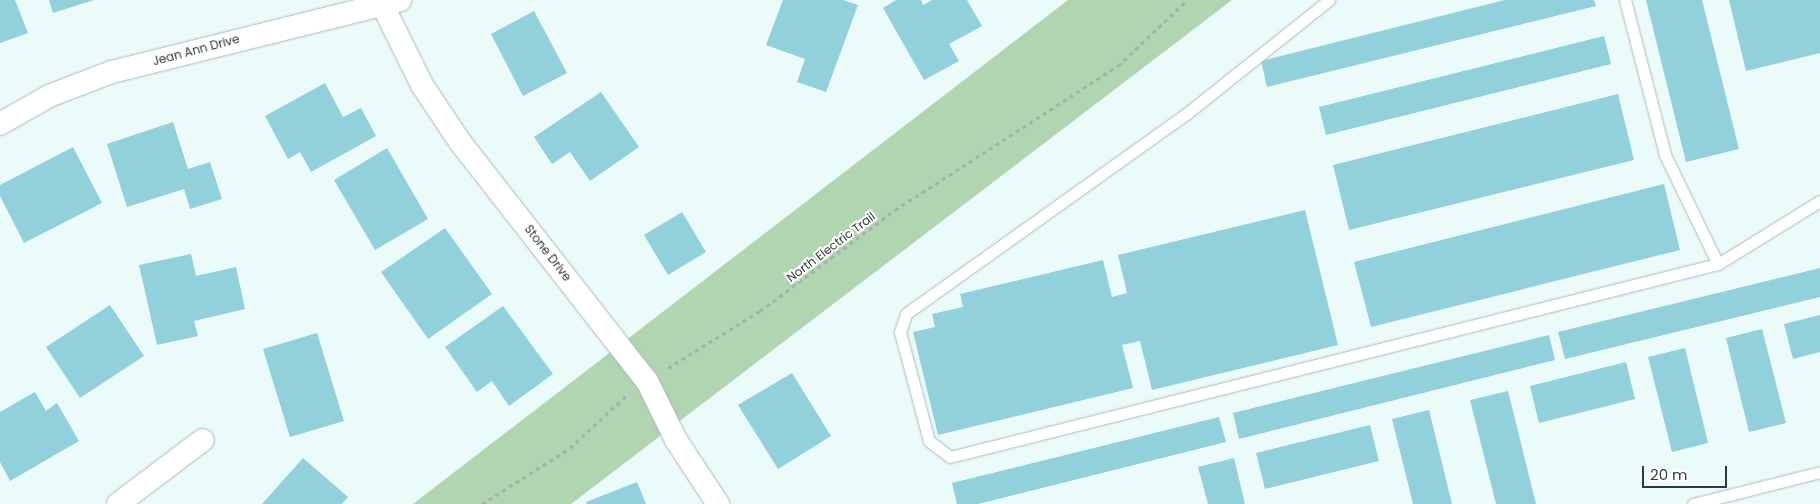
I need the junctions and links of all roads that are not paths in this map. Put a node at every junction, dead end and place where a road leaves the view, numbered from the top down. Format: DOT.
graph roads {
  1 [pos="1329,0"];
  2 [pos="1625,0"];
  3 [pos="387,2"];
  4 [pos="0,124"];
  5 [pos="1820,201"];
  6 [pos="1718,264"];
  7 [pos="203,440"];
  8 [pos="1820,472"];
  9 [pos="118,504"];
  10 [pos="718,504"];
  11 [pos="1693,504"];
  1 -- 6 [label="lane"];
  2 -- 6 [label="lane"];
  3 -- 4 [label="street, Jean Ann Drive"];
  3 -- 10 [label="street, Stone Drive"];
  5 -- 6 [label="lane"];
  7 -- 9 [label="street"];
  8 -- 11 [label="lane"];
}
